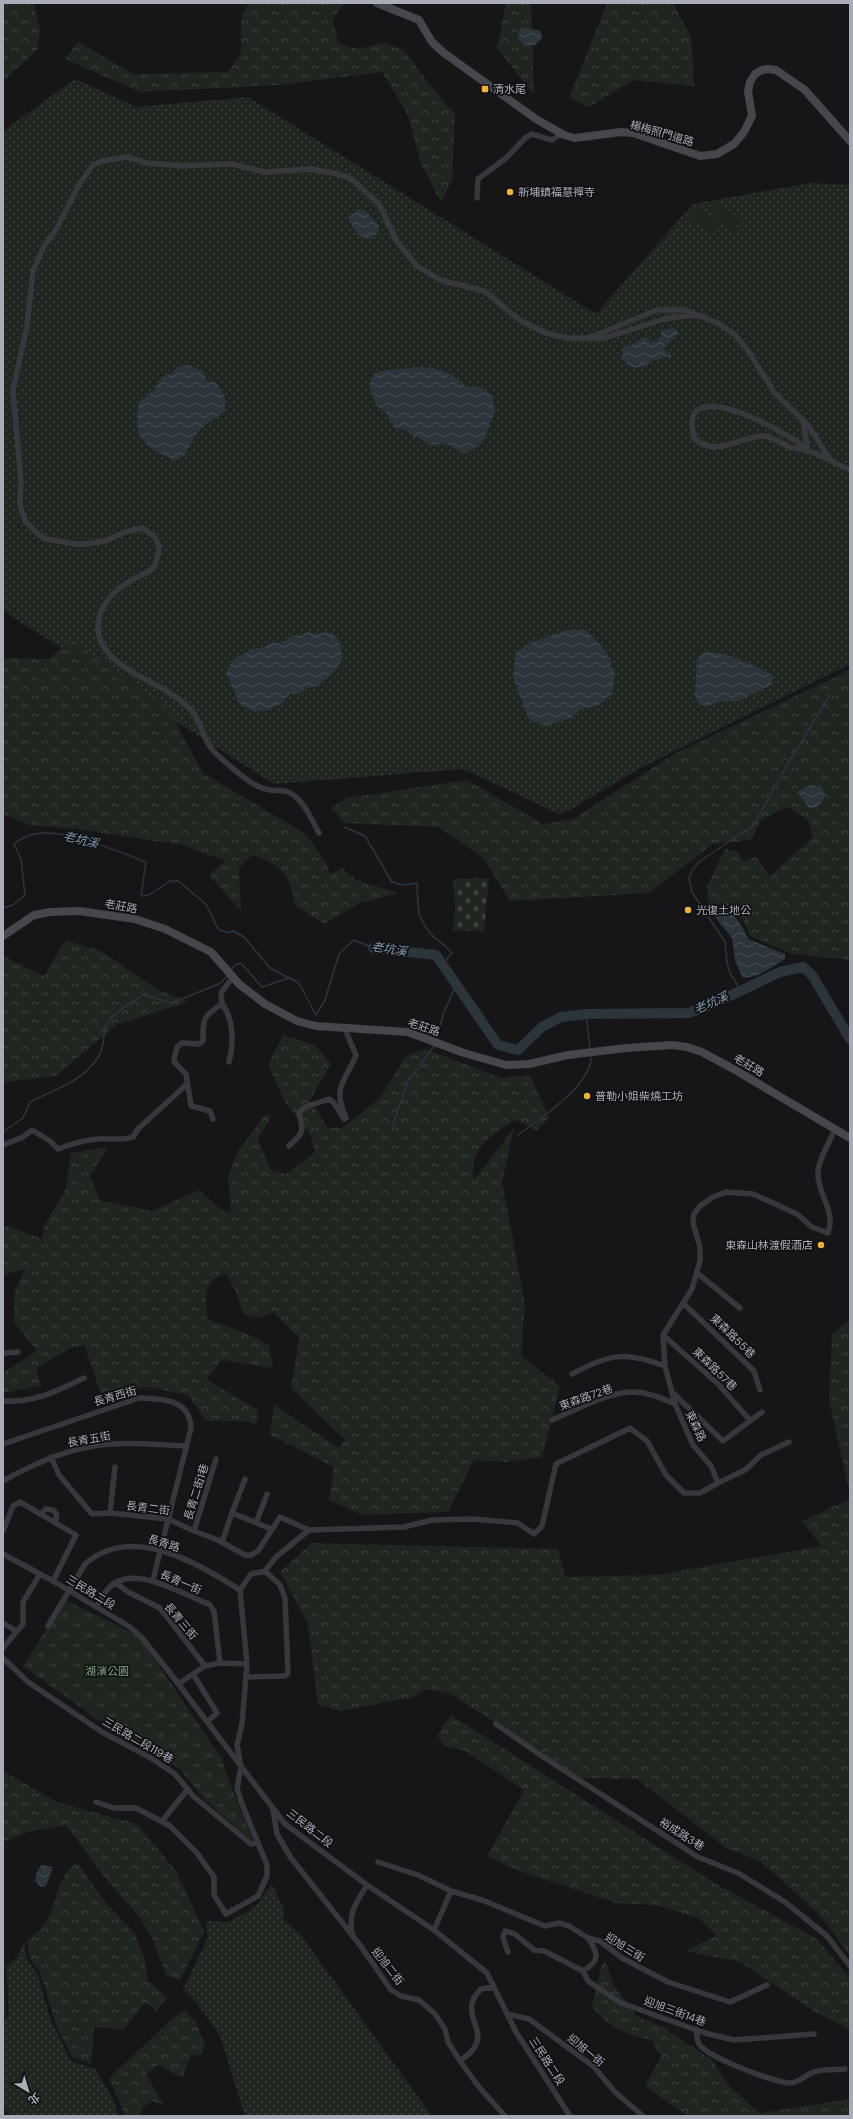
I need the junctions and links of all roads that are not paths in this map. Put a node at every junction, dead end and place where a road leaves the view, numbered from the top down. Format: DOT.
graph roads {
  1 [pos="376,3"];
  2 [pos="561,134"];
  3 [pos="850,140"];
  4 [pos="477,198"];
  5 [pos="704,317"];
  6 [pos="586,339"];
  7 [pos="803,420"];
  8 [pos="808,450"];
  9 [pos="831,461"];
  10 [pos="850,470"];
  11 [pos="319,833"];
  12 [pos="3,936"];
  13 [pos="230,974"];
  14 [pos="222,1004"];
  15 [pos="344,1027"];
  16 [pos="229,1062"];
  17 [pos="187,1084"];
  18 [pos="213,1119"];
  19 [pos="835,1129"];
  20 [pos="850,1138"];
  21 [pos="3,1145"];
  22 [pos="289,1146"];
  23 [pos="697,1273"];
  24 [pos="683,1303"];
  25 [pos="740,1308"];
  26 [pos="663,1335"];
  27 [pos="18,1352"];
  28 [pos="3,1353"];
  29 [pos="665,1366"];
  30 [pos="572,1374"];
  31 [pos="84,1378"];
  32 [pos="760,1390"];
  33 [pos="672,1392"];
  34 [pos="3,1401"];
  35 [pos="675,1404"];
  36 [pos="762,1412"];
  37 [pos="552,1420"];
  38 [pos="750,1420"];
  39 [pos="789,1442"];
  40 [pos="3,1444"];
  41 [pos="186,1446"];
  42 [pos="51,1456"];
  43 [pos="216,1459"];
  44 [pos="116,1467"];
  45 [pos="245,1478"];
  46 [pos="3,1481"];
  47 [pos="718,1483"];
  48 [pos="267,1494"];
  49 [pos="110,1513"];
  50 [pos="232,1513"];
  51 [pos="40,1514"];
  52 [pos="168,1518"];
  53 [pos="55,1522"];
  54 [pos="256,1523"];
  55 [pos="271,1529"];
  56 [pos="309,1530"];
  57 [pos="3,1531"];
  58 [pos="194,1531"];
  59 [pos="222,1542"];
  60 [pos="160,1550"];
  61 [pos="3,1554"];
  62 [pos="265,1571"];
  63 [pos="40,1574"];
  64 [pos="153,1580"];
  65 [pos="53,1581"];
  66 [pos="116,1582"];
  67 [pos="68,1590"];
  68 [pos="240,1590"];
  69 [pos="96,1607"];
  70 [pos="3,1623"];
  71 [pos="48,1626"];
  72 [pos="16,1631"];
  73 [pos="3,1648"];
  74 [pos="3,1658"];
  75 [pos="220,1663"];
  76 [pos="247,1664"];
  77 [pos="205,1666"];
  78 [pos="193,1674"];
  79 [pos="246,1677"];
  80 [pos="178,1684"];
  81 [pos="207,1722"];
  82 [pos="496,1724"];
  83 [pos="241,1767"];
  84 [pos="188,1790"];
  85 [pos="96,1802"];
  86 [pos="272,1809"];
  87 [pos="162,1821"];
  88 [pos="258,1842"];
  89 [pos="378,1862"];
  90 [pos="366,1885"];
  91 [pos="451,1891"];
  92 [pos="434,1930"];
  93 [pos="353,1936"];
  94 [pos="588,1938"];
  95 [pos="508,1952"];
  96 [pos="850,1966"];
  97 [pos="582,1971"];
  98 [pos="767,1985"];
  99 [pos="494,1987"];
  100 [pos="507,2014"];
  101 [pos="696,2029"];
  102 [pos="814,2034"];
  103 [pos="460,2061"];
  104 [pos="845,2069"];
  105 [pos="505,2116"];
  106 [pos="570,2116"];
  107 [pos="643,2116"];
  1 -- 2 [label="street, 楊梅照門道路"];
  2 -- 3 [label="street, 楊梅照門道路"];
  2 -- 4 [label="street"];
  5 -- 6 [label="street"];
  5 -- 6 [label="street"];
  5 -- 7 [label="street"];
  6 -- 11 [label="street"];
  7 -- 8 [label="street"];
  7 -- 9 [label="street"];
  8 -- 8 [label="street"];
  8 -- 9 [label="street"];
  9 -- 10 [label="street"];
  12 -- 13 [label="street, 老莊路"];
  13 -- 14 [label="street"];
  13 -- 15 [label="street, 老莊路"];
  14 -- 16 [label="street"];
  14 -- 17 [label="street"];
  15 -- 19 [label="street, 老莊路"];
  15 -- 22 [label="street"];
  17 -- 18 [label="street"];
  17 -- 21 [label="street"];
  19 -- 20 [label="street, 老莊路"];
  19 -- 23 [label="street"];
  23 -- 24 [label="street"];
  23 -- 25 [label="street"];
  24 -- 26 [label="street"];
  24 -- 32 [label="street, 東森路55巷"];
  26 -- 29 [label="street, 東森路"];
  26 -- 38 [label="street, 東森路57巷"];
  27 -- 28 [label="street"];
  29 -- 30 [label="street"];
  29 -- 33 [label="street, 東森路"];
  31 -- 34 [label="street"];
  33 -- 35 [label="street, 東森路"];
  33 -- 38 [label="street"];
  35 -- 37 [label="street, 東森路72巷"];
  35 -- 47 [label="street, 東森路"];
  36 -- 38 [label="street"];
  39 -- 47 [label="street"];
  40 -- 41 [label="street, 長青西街"];
  41 -- 42 [label="street, 長青五街"];
  41 -- 52 [label="street, 長青西街"];
  42 -- 46 [label="street, 長青五街"];
  42 -- 49 [label="street"];
  43 -- 58 [label="street, 長青二街1巷"];
  44 -- 49 [label="street, 長青二街"];
  45 -- 50 [label="street"];
  47 -- 56 [label="street"];
  48 -- 54 [label="street"];
  49 -- 52 [label="street, 長青二街"];
  50 -- 54 [label="street"];
  50 -- 59 [label="street"];
  51 -- 53 [label="street"];
  51 -- 53 [label="street"];
  51 -- 57 [label="street"];
  52 -- 58 [label="street, 長青二街"];
  52 -- 60 [label="street, 長青西街"];
  53 -- 65 [label="street"];
  54 -- 55 [label="street"];
  55 -- 56 [label="street"];
  55 -- 59 [label="street, 長青二街"];
  56 -- 62 [label="street"];
  58 -- 59 [label="street, 長青二街"];
  60 -- 64 [label="street, 長青西街"];
  60 -- 67 [label="street, 長青路"];
  60 -- 68 [label="street, 長青路"];
  61 -- 63 [label="street, 三民路二段"];
  62 -- 68 [label="street"];
  62 -- 79 [label="street"];
  63 -- 65 [label="street, 三民路二段"];
  63 -- 72 [label="street"];
  64 -- 66 [label="street, 長青一街"];
  64 -- 75 [label="street, 長青一街"];
  65 -- 67 [label="street, 三民路二段"];
  66 -- 69 [label="street"];
  66 -- 77 [label="street, 長青三街"];
  67 -- 69 [label="street, 三民路二段"];
  67 -- 71 [label="street, 長青路"];
  68 -- 76 [label="street"];
  69 -- 80 [label="street, 三民路二段"];
  70 -- 72 [label="street"];
  72 -- 73 [label="street"];
  74 -- 84 [label="street, 三民路二段119巷"];
  75 -- 76 [label="street"];
  75 -- 77 [label="street"];
  76 -- 79 [label="street"];
  77 -- 78 [label="street"];
  78 -- 80 [label="street"];
  78 -- 81 [label="street"];
  79 -- 83 [label="street"];
  80 -- 81 [label="street, 三民路二段"];
  81 -- 83 [label="street, 三民路二段"];
  82 -- 96 [label="street, 裕成路3巷"];
  83 -- 86 [label="street, 三民路二段"];
  83 -- 88 [label="street"];
  84 -- 87 [label="street"];
  84 -- 88 [label="street, 三民路二段119巷"];
  85 -- 87 [label="street"];
  86 -- 90 [label="street, 三民路二段"];
  86 -- 93 [label="street, 迎旭二街"];
  87 -- 88 [label="street"];
  89 -- 91 [label="street, 迎旭三街"];
  90 -- 92 [label="street, 三民路二段"];
  90 -- 93 [label="street"];
  91 -- 92 [label="street"];
  91 -- 94 [label="street, 迎旭三街"];
  92 -- 99 [label="street, 三民路二段"];
  93 -- 103 [label="street, 迎旭二街"];
  94 -- 97 [label="street"];
  94 -- 98 [label="street, 迎旭三街"];
  95 -- 97 [label="street"];
  97 -- 101 [label="street, 迎旭三街14巷"];
  99 -- 100 [label="street, 三民路二段"];
  99 -- 103 [label="street"];
  100 -- 106 [label="street, 三民路二段"];
  100 -- 107 [label="street, 迎旭一街"];
  101 -- 102 [label="street, 迎旭三街14巷"];
  101 -- 104 [label="street"];
  103 -- 105 [label="street, 迎旭二街"];
}
